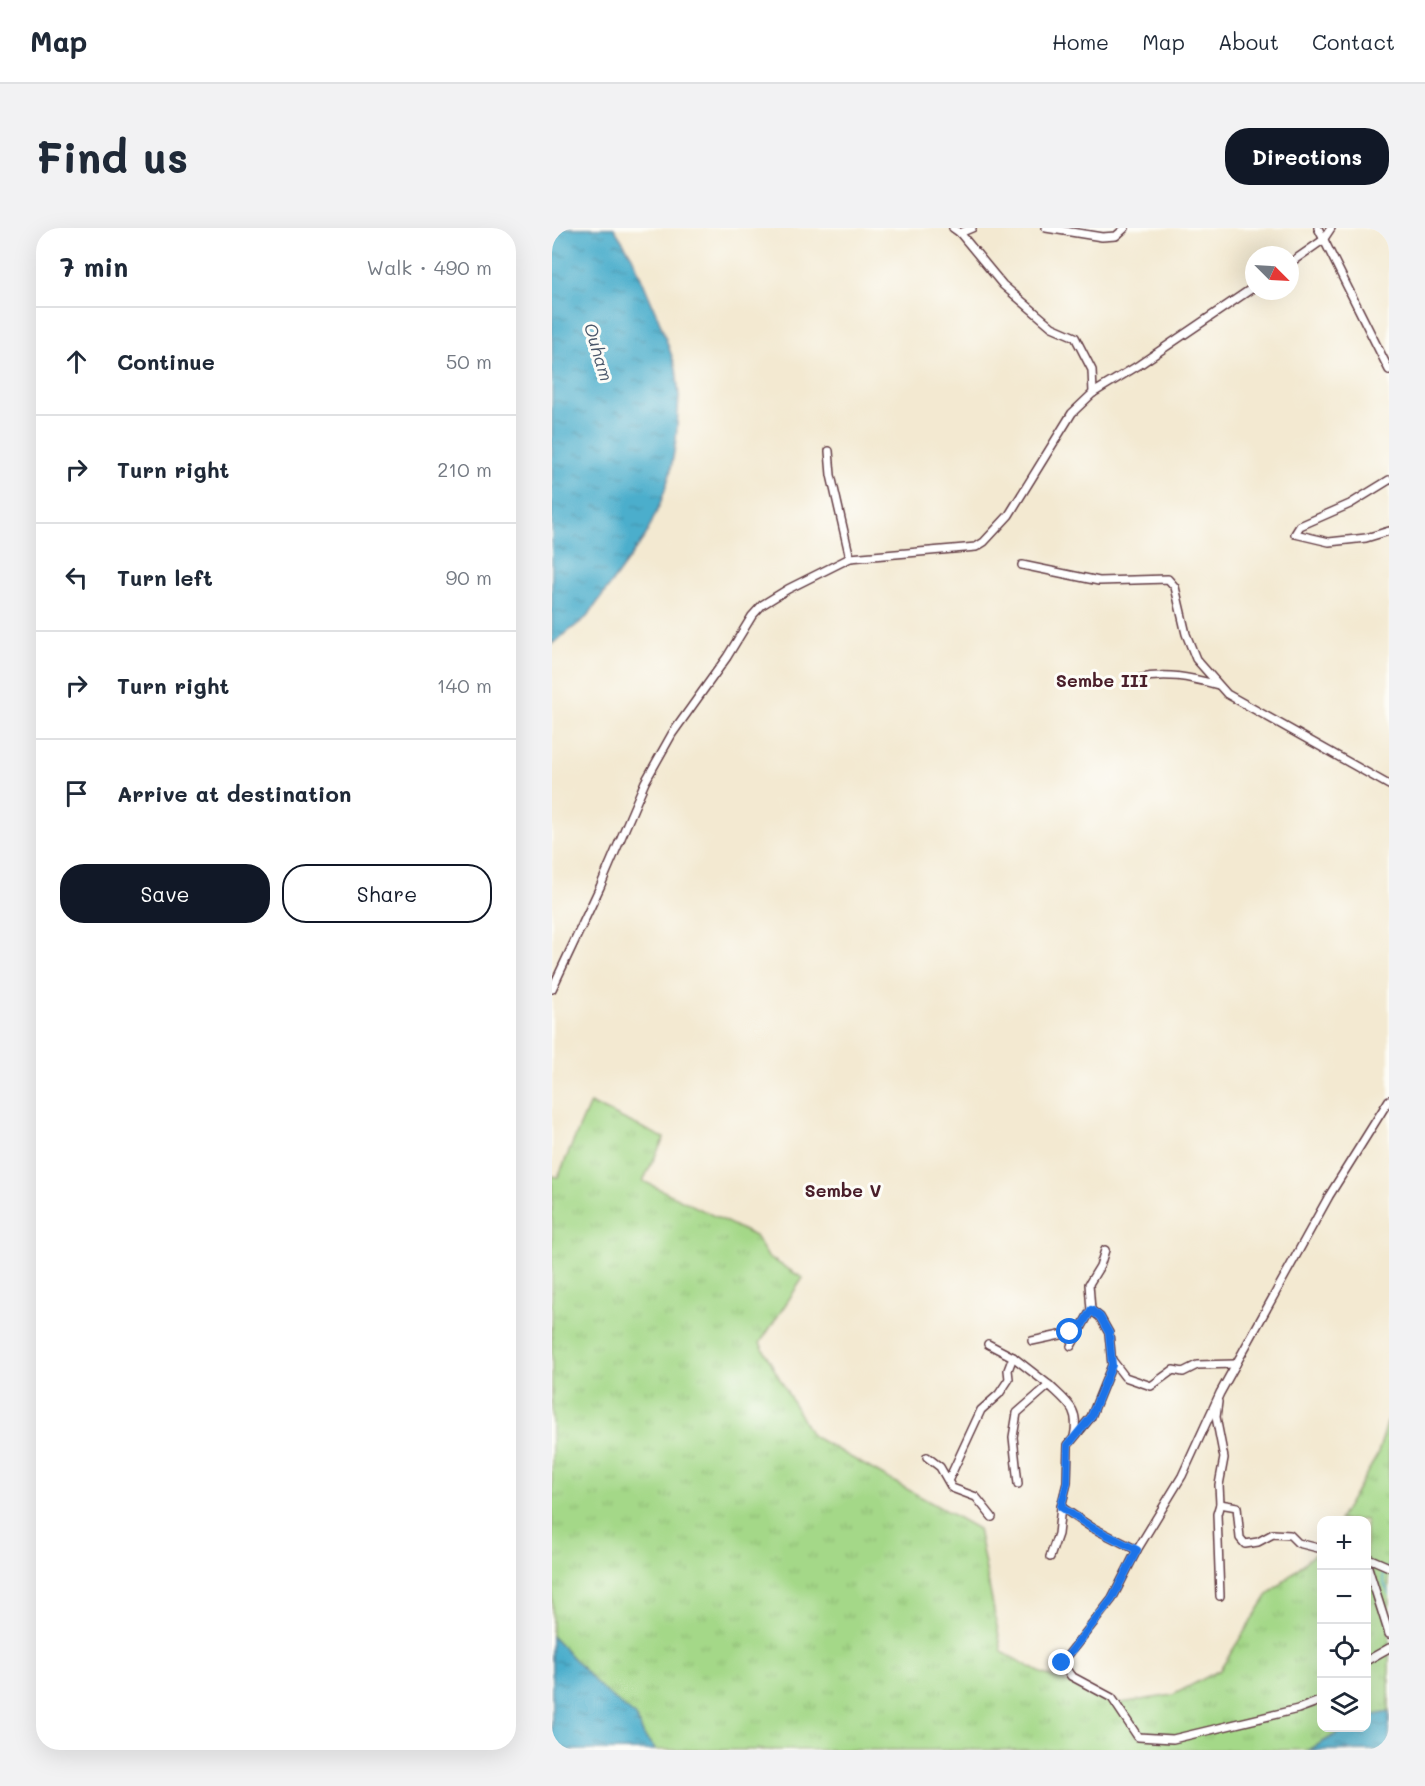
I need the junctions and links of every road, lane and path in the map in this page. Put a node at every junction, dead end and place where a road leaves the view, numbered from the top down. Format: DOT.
graph roads {
  1 [pos="953,228"];
  2 [pos="972,228"];
  3 [pos="1046,228"];
  4 [pos="1125,228"];
  5 [pos="1318,228"];
  6 [pos="1331,228"];
  7 [pos="960,233"];
  8 [pos="1323,240"];
  9 [pos="1299,257"];
  10 [pos="1245,293"];
  11 [pos="1389,370"];
  12 [pos="1093,393"];
  13 [pos="829,450"];
  14 [pos="1389,480"];
  15 [pos="1389,531"];
  16 [pos="850,558"];
  17 [pos="1022,565"];
  18 [pos="1136,679"];
  19 [pos="1218,685"];
  20 [pos="1389,784"];
  21 [pos="552,989"];
  22 [pos="1389,1100"];
  23 [pos="1105,1250"];
  24 [pos="1091,1310"];
  25 [pos="1079,1331"];
  26 [pos="1032,1341"];
  27 [pos="988,1344"];
  28 [pos="1071,1346"];
  29 [pos="1013,1357"];
  30 [pos="1110,1358"];
  31 [pos="1236,1364"];
  32 [pos="1049,1385"];
  33 [pos="1220,1394"];
  34 [pos="1073,1441"];
  35 [pos="927,1457"];
  36 [pos="949,1479"];
  37 [pos="1018,1484"];
  38 [pos="1220,1504"];
  39 [pos="1061,1507"];
  40 [pos="992,1517"];
  41 [pos="1317,1548"];
  42 [pos="1137,1550"];
  43 [pos="1050,1557"];
  44 [pos="1371,1561"];
  45 [pos="1389,1567"];
  46 [pos="1369,1570"];
  47 [pos="1220,1596"];
  48 [pos="1389,1634"];
  49 [pos="1389,1648"];
  50 [pos="1371,1658"];
  51 [pos="1317,1702"];
  1 -- 7 [label="street"];
  2 -- 7 [label="street"];
  3 -- 4 [label="street"];
  5 -- 8 [label="street"];
  6 -- 8 [label="street"];
  7 -- 12 [label="street"];
  8 -- 9 [label="street"];
  8 -- 11 [label="street"];
  10 -- 12 [label="street"];
  12 -- 16 [label="street"];
  13 -- 16 [label="street"];
  14 -- 15 [label="street"];
  16 -- 21 [label="street"];
  17 -- 19 [label="street"];
  18 -- 19 [label="street"];
  19 -- 20 [label="street"];
  22 -- 31 [label="street"];
  23 -- 24 [label="street"];
  24 -- 25 [label="street"];
  24 -- 30 [label="street"];
  25 -- 26 [label="street"];
  25 -- 28 [label="street"];
  27 -- 29 [label="street"];
  29 -- 32 [label="street"];
  29 -- 36 [label="street"];
  30 -- 31 [label="street"];
  30 -- 34 [label="street"];
  31 -- 33 [label="street"];
  32 -- 34 [label="street"];
  32 -- 37 [label="street"];
  33 -- 38 [label="street"];
  33 -- 42 [label="street"];
  34 -- 39 [label="street"];
  35 -- 36 [label="street"];
  36 -- 40 [label="street"];
  38 -- 41 [label="street"];
  38 -- 47 [label="street"];
  39 -- 42 [label="street"];
  39 -- 43 [label="street"];
  42 -- 51 [label="street"];
  44 -- 45 [label="street"];
  46 -- 48 [label="street"];
  49 -- 50 [label="street"];
}
